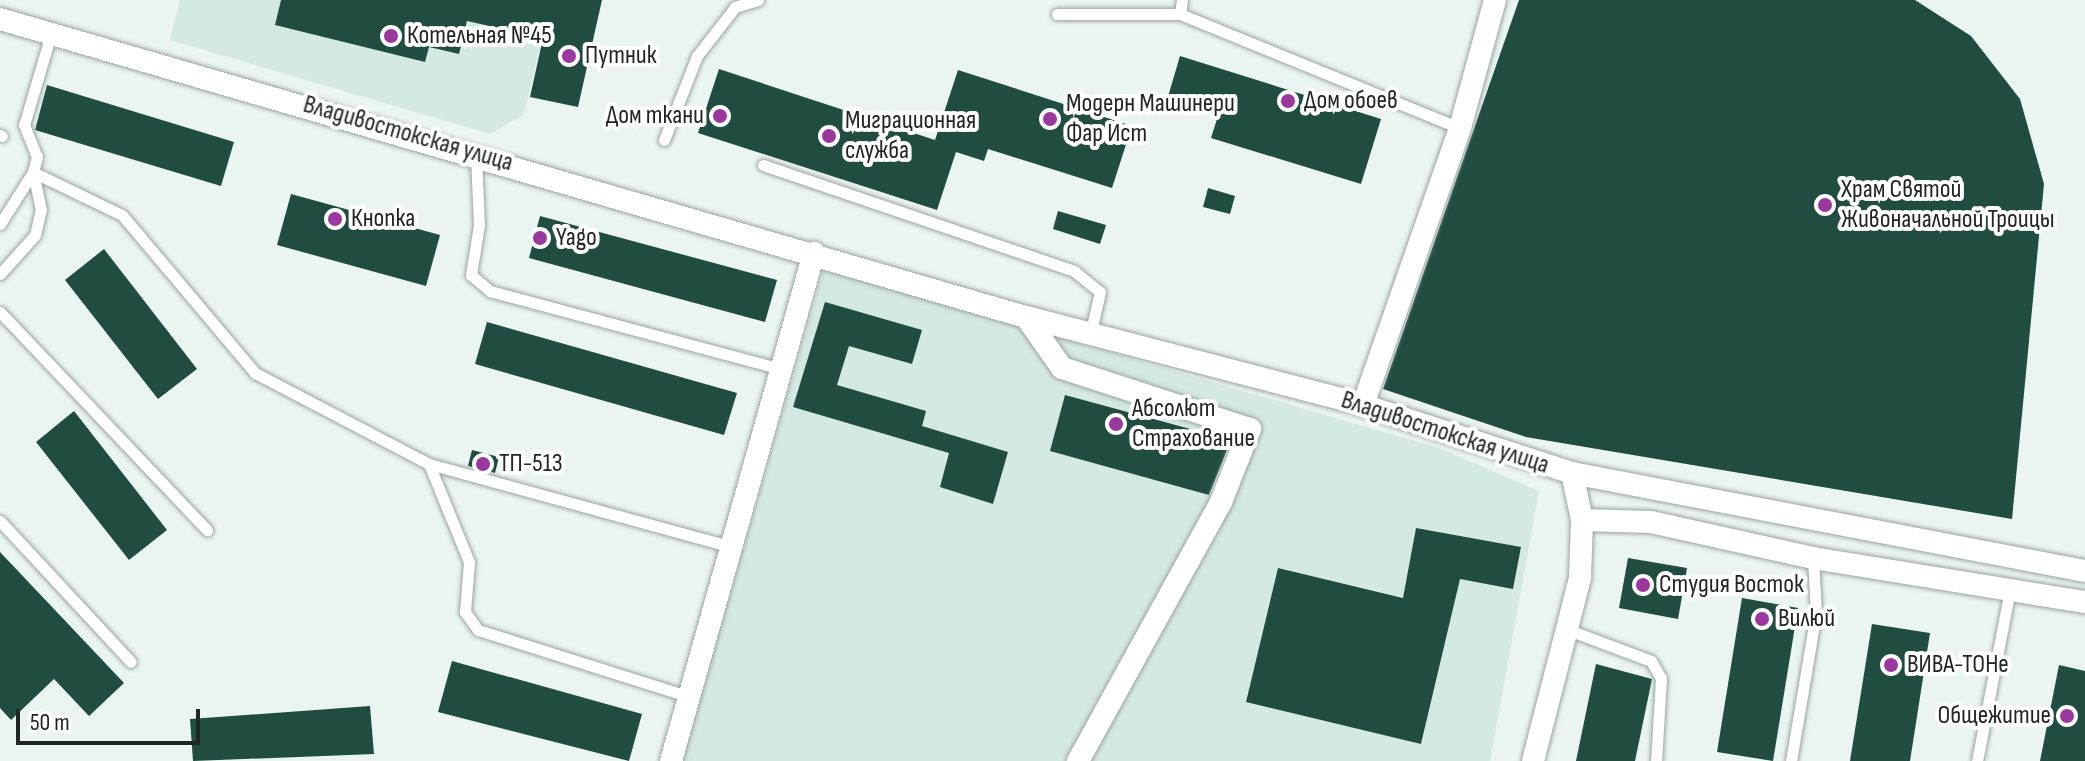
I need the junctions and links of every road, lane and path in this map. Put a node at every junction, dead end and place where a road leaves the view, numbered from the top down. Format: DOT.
graph roads {
  1 [pos="758,0"];
  2 [pos="1182,0"];
  3 [pos="1495,0"];
  4 [pos="732,3"];
  5 [pos="1057,14"];
  6 [pos="1180,14"];
  7 [pos="0,19"];
  8 [pos="51,34"];
  9 [pos="1460,128"];
  10 [pos="664,140"];
  11 [pos="476,153"];
  12 [pos="763,165"];
  13 [pos="33,172"];
  14 [pos="0,224"];
  15 [pos="814,253"];
  16 [pos="0,274"];
  17 [pos="0,312"];
  18 [pos="1026,317"];
  19 [pos="1091,330"];
  20 [pos="777,368"];
  21 [pos="1363,405"];
  22 [pos="429,464"];
  23 [pos="1572,473"];
  24 [pos="1582,520"];
  25 [pos="0,521"];
  26 [pos="207,530"];
  27 [pos="733,547"];
  28 [pos="1813,558"];
  29 [pos="2085,571"];
  30 [pos="2010,589"];
  31 [pos="2085,602"];
  32 [pos="1566,629"];
  33 [pos="131,662"];
  34 [pos="690,697"];
  35 [pos="671,761"];
  36 [pos="1078,761"];
  37 [pos="1533,761"];
  38 [pos="1656,761"];
  39 [pos="1791,761"];
  40 [pos="1977,761"];
  1 -- 4 [label="lane"];
  2 -- 6 [label="lane"];
  3 -- 9 [label="street"];
  4 -- 10 [label="lane"];
  5 -- 6 [label="lane"];
  6 -- 9 [label="lane"];
  7 -- 8 [label="street, Владивостокская улица"];
  8 -- 11 [label="street, Владивостокская улица"];
  8 -- 13 [label="lane"];
  9 -- 21 [label="street"];
  11 -- 15 [label="street, Владивостокская улица"];
  11 -- 20 [label="lane"];
  12 -- 19 [label="lane"];
  13 -- 14 [label="lane"];
  13 -- 16 [label="lane"];
  13 -- 22 [label="lane"];
  15 -- 18 [label="street, Владивостокская улица"];
  15 -- 20 [label="street"];
  17 -- 26 [label="lane"];
  18 -- 19 [label="street, Владивостокская улица"];
  18 -- 36 [label="street"];
  19 -- 21 [label="street, Владивостокская улица"];
  20 -- 27 [label="street"];
  21 -- 23 [label="street, Владивостокская улица"];
  22 -- 27 [label="lane"];
  22 -- 34 [label="lane"];
  23 -- 24 [label="street"];
  23 -- 29 [label="street, Владивостокская улица"];
  24 -- 28 [label="street"];
  24 -- 32 [label="street"];
  25 -- 33 [label="lane"];
  27 -- 34 [label="street"];
  28 -- 30 [label="street"];
  28 -- 39 [label="lane"];
  30 -- 31 [label="street"];
  30 -- 40 [label="lane"];
  32 -- 37 [label="street"];
  32 -- 38 [label="lane"];
  34 -- 35 [label="street"];
}
